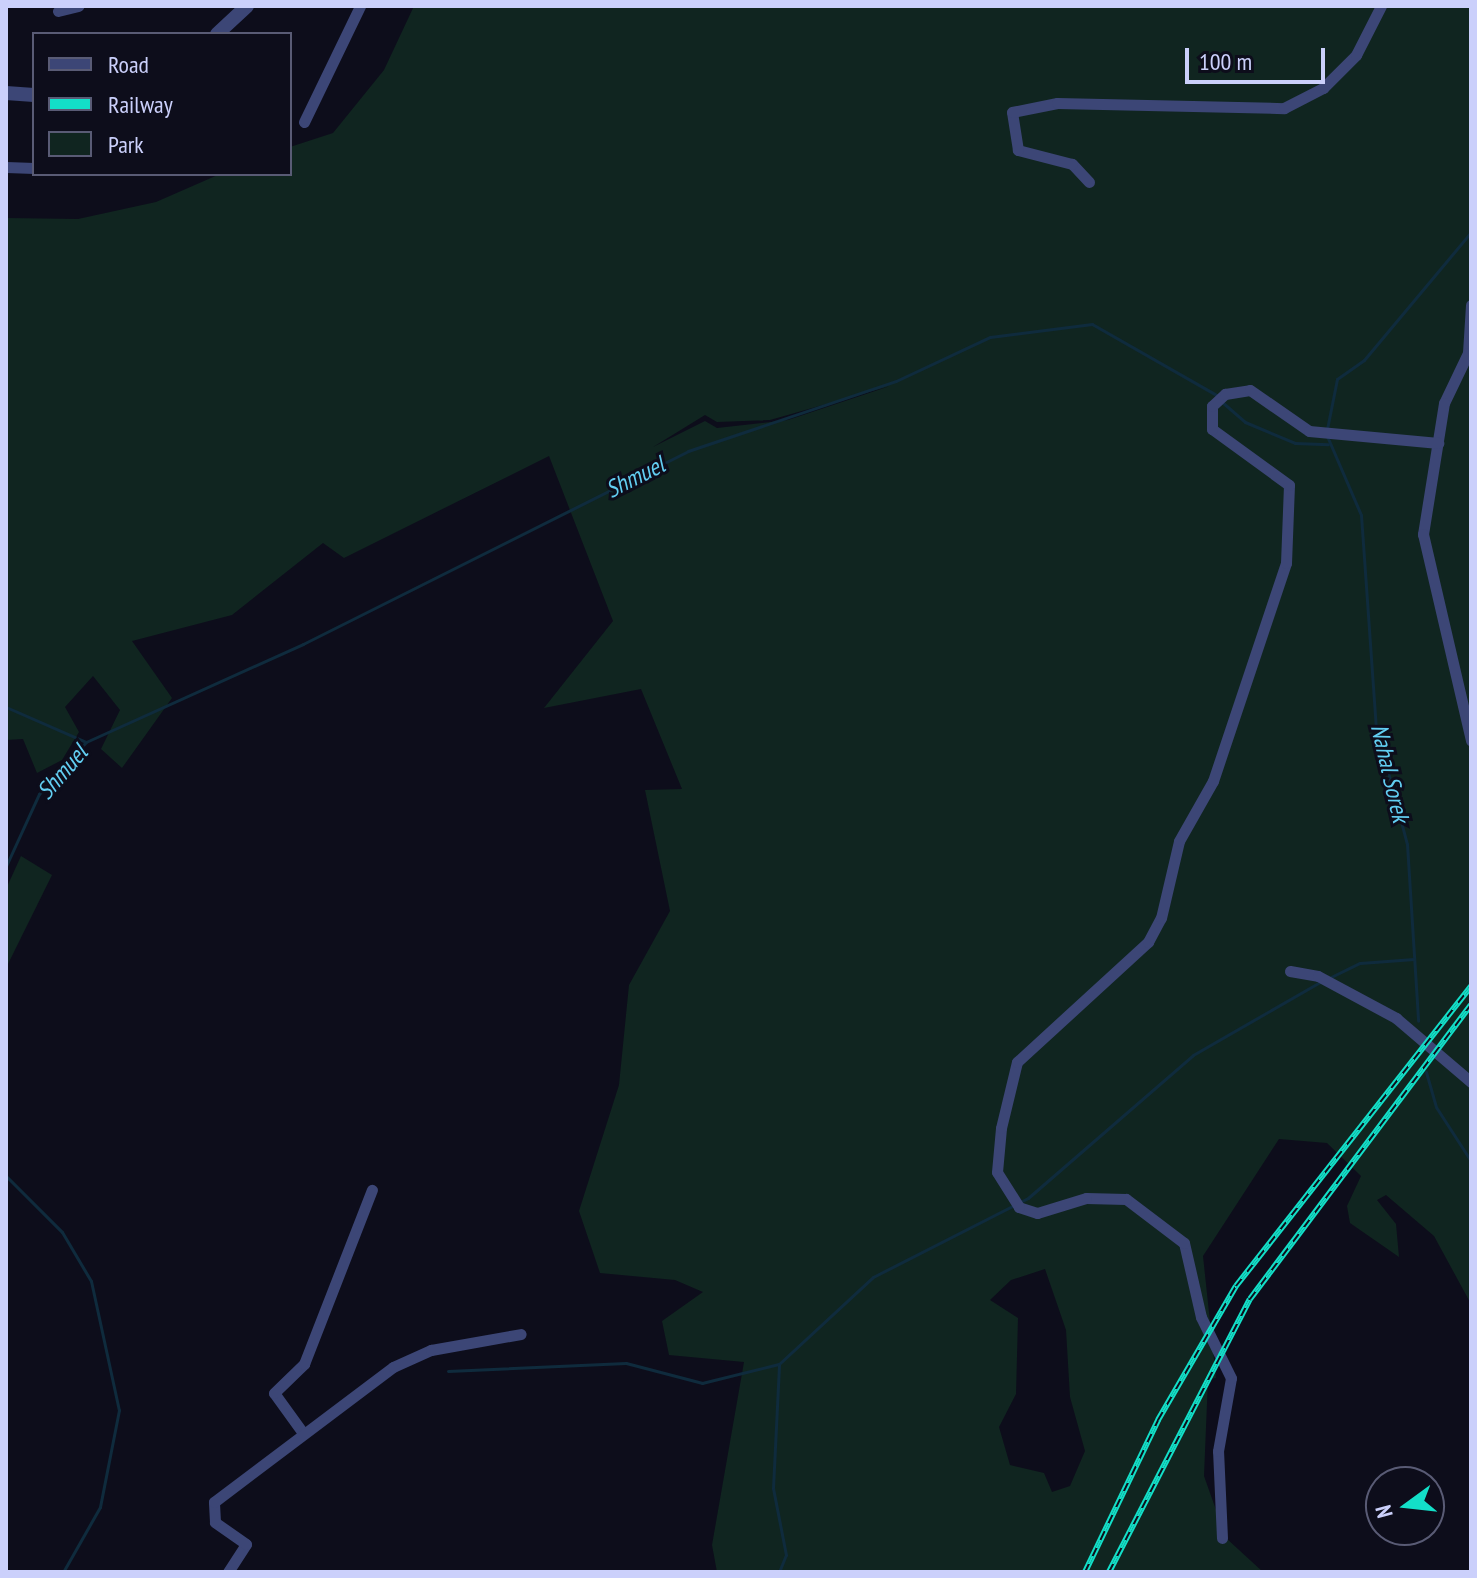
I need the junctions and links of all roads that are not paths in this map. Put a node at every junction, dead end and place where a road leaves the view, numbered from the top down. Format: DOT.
graph roads {
  1 [pos="78,6"];
  2 [pos="360,6"];
  3 [pos="1381,6"];
  4 [pos="244,10"];
  5 [pos="58,11"];
  6 [pos="219,32"];
  7 [pos="6,93"];
  8 [pos="32,95"];
  9 [pos="304,122"];
  10 [pos="6,167"];
  11 [pos="32,168"];
  12 [pos="1089,182"];
  13 [pos="1471,305"];
  14 [pos="1438,443"];
  15 [pos="1471,741"];
  16 [pos="1290,971"];
  17 [pos="1471,1082"];
  18 [pos="372,1190"];
  19 [pos="521,1334"];
  20 [pos="303,1433"];
  21 [pos="1222,1538"];
  22 [pos="228,1572"];
  1 -- 5 [label="street"];
  2 -- 9 [label="street"];
  3 -- 12 [label="street"];
  4 -- 6 [label="street"];
  7 -- 8 [label="street"];
  10 -- 11 [label="street"];
  13 -- 14 [label="street"];
  14 -- 15 [label="street"];
  14 -- 21 [label="street"];
  16 -- 17 [label="street"];
  18 -- 20 [label="street"];
  19 -- 20 [label="street"];
  20 -- 22 [label="street"];
}
